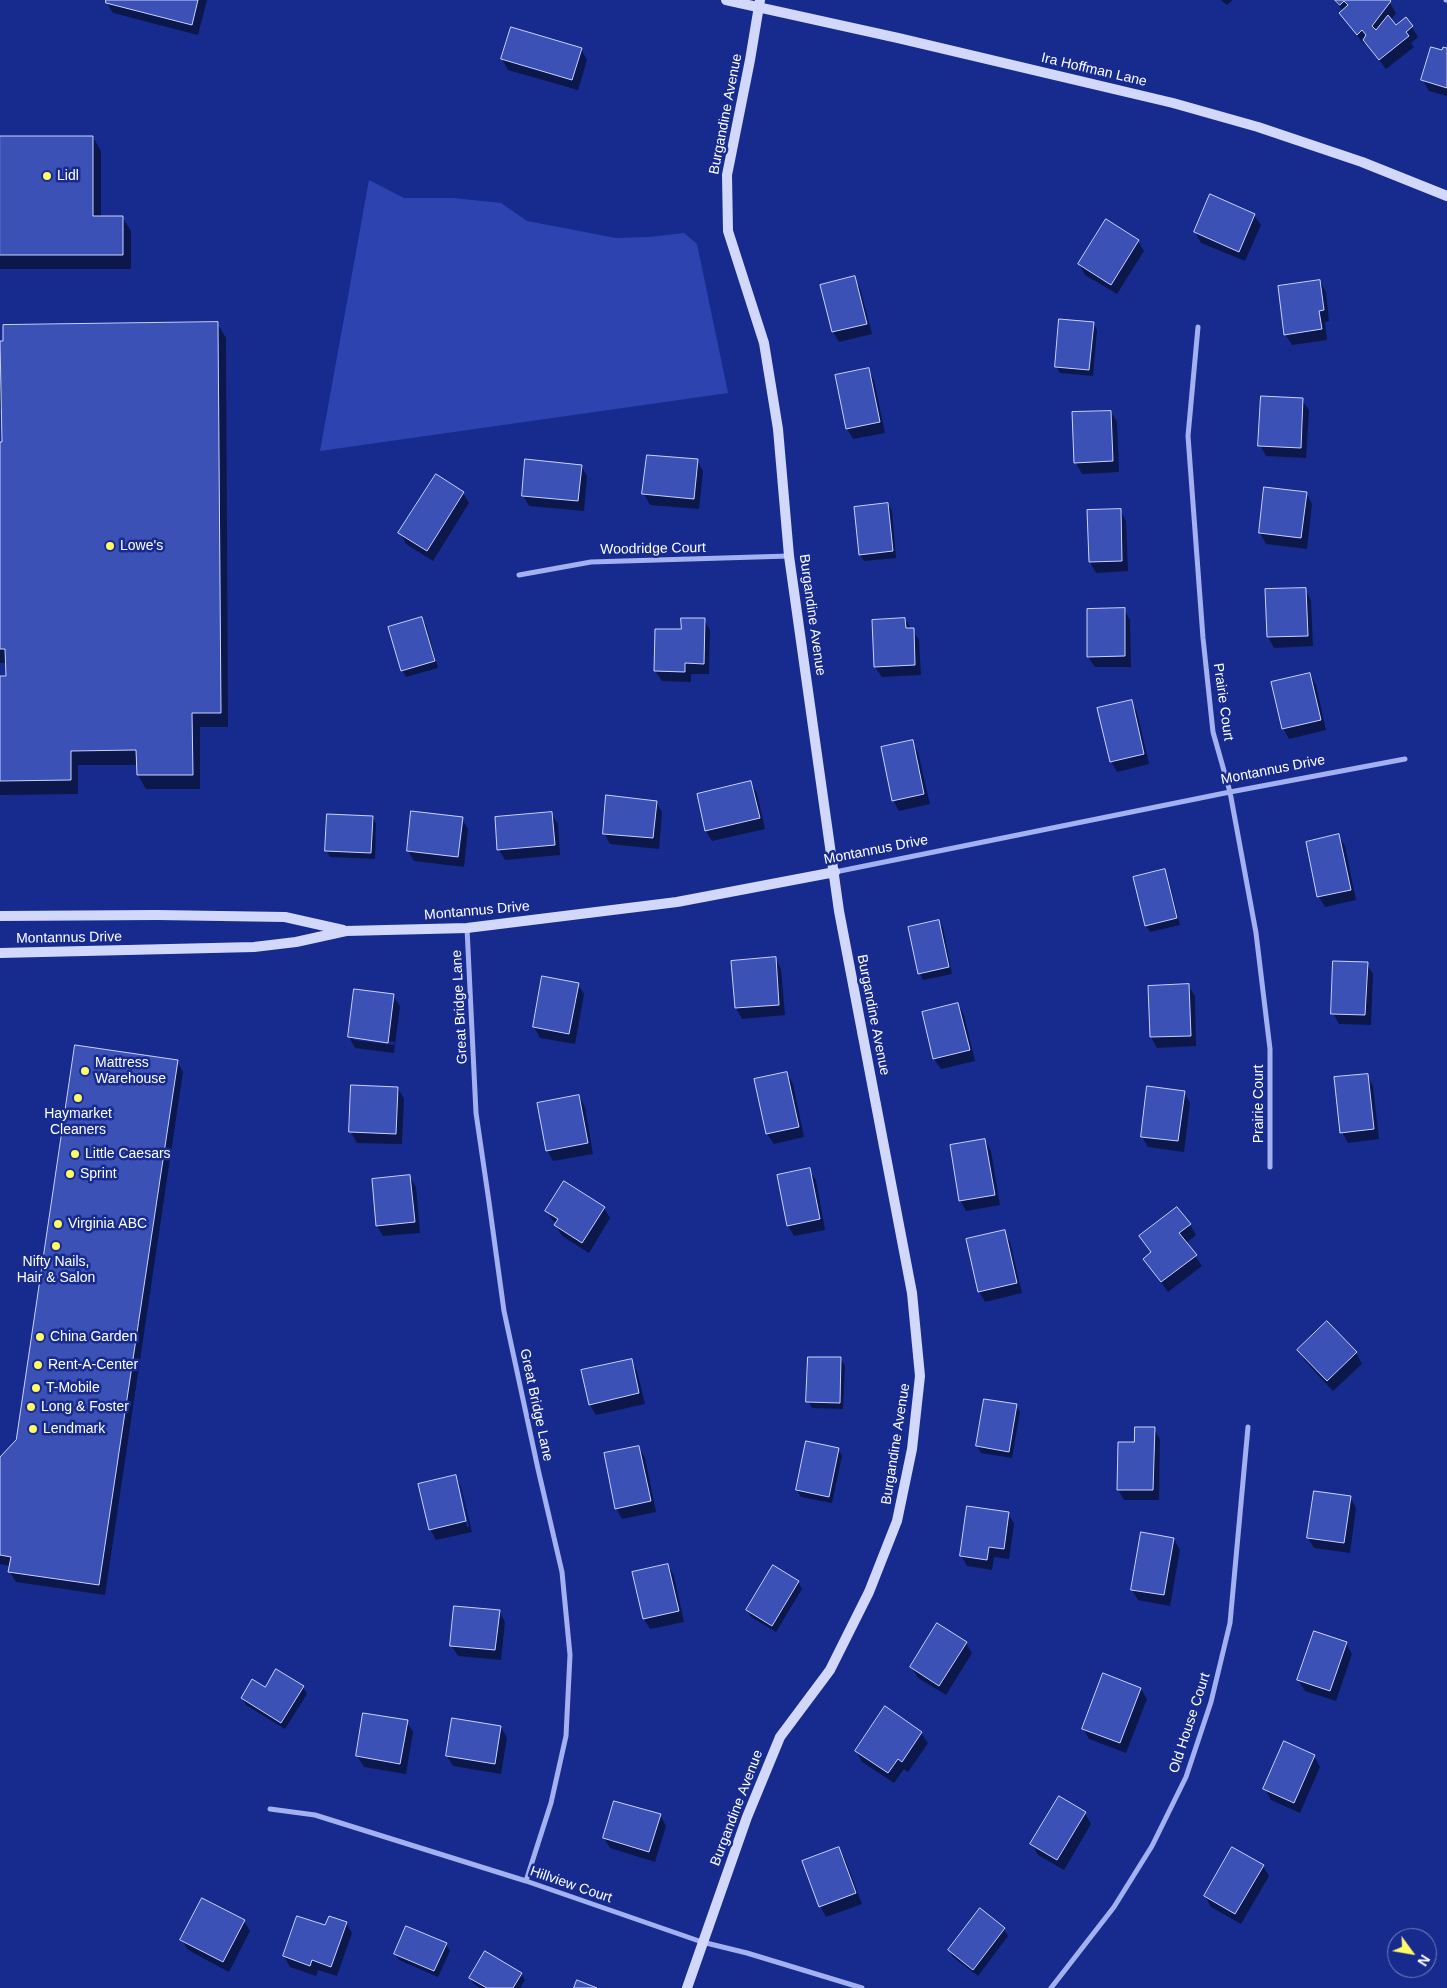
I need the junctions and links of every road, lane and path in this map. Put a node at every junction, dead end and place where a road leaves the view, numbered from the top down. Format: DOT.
graph roads {
  1 [pos="726,0"];
  2 [pos="759,3"];
  3 [pos="1447,196"];
  4 [pos="1198,327"];
  5 [pos="789,556"];
  6 [pos="519,575"];
  7 [pos="1405,759"];
  8 [pos="1230,792"];
  9 [pos="834,872"];
  10 [pos="0,916"];
  11 [pos="468,928"];
  12 [pos="346,931"];
  13 [pos="0,953"];
  14 [pos="1270,1167"];
  15 [pos="1248,1427"];
  16 [pos="270,1809"];
  17 [pos="526,1881"];
  18 [pos="702,1942"];
  19 [pos="687,1988"];
  20 [pos="862,1988"];
  21 [pos="1051,1988"];
  1 -- 2 [label="street, Ira Hoffman Lane"];
  2 -- 3 [label="street, Ira Hoffman Lane"];
  2 -- 5 [label="street, Burgandine Avenue"];
  4 -- 8 [label="street, Prairie Court"];
  5 -- 6 [label="street, Woodridge Court"];
  5 -- 9 [label="street, Burgandine Avenue"];
  7 -- 8 [label="street, Montannus Drive"];
  8 -- 9 [label="street, Montannus Drive"];
  8 -- 14 [label="street, Prairie Court"];
  9 -- 11 [label="street, Montannus Drive"];
  9 -- 18 [label="street, Burgandine Avenue"];
  10 -- 12 [label="street, Montannus Drive"];
  11 -- 12 [label="street, Montannus Drive"];
  11 -- 17 [label="street, Great Bridge Lane"];
  12 -- 13 [label="street, Montannus Drive"];
  15 -- 21 [label="street, Old House Court"];
  16 -- 17 [label="street, Hillview Court"];
  17 -- 18 [label="street, Hillview Court"];
  18 -- 19 [label="street, Burgandine Avenue"];
  18 -- 20 [label="street, Hillview Court"];
}
